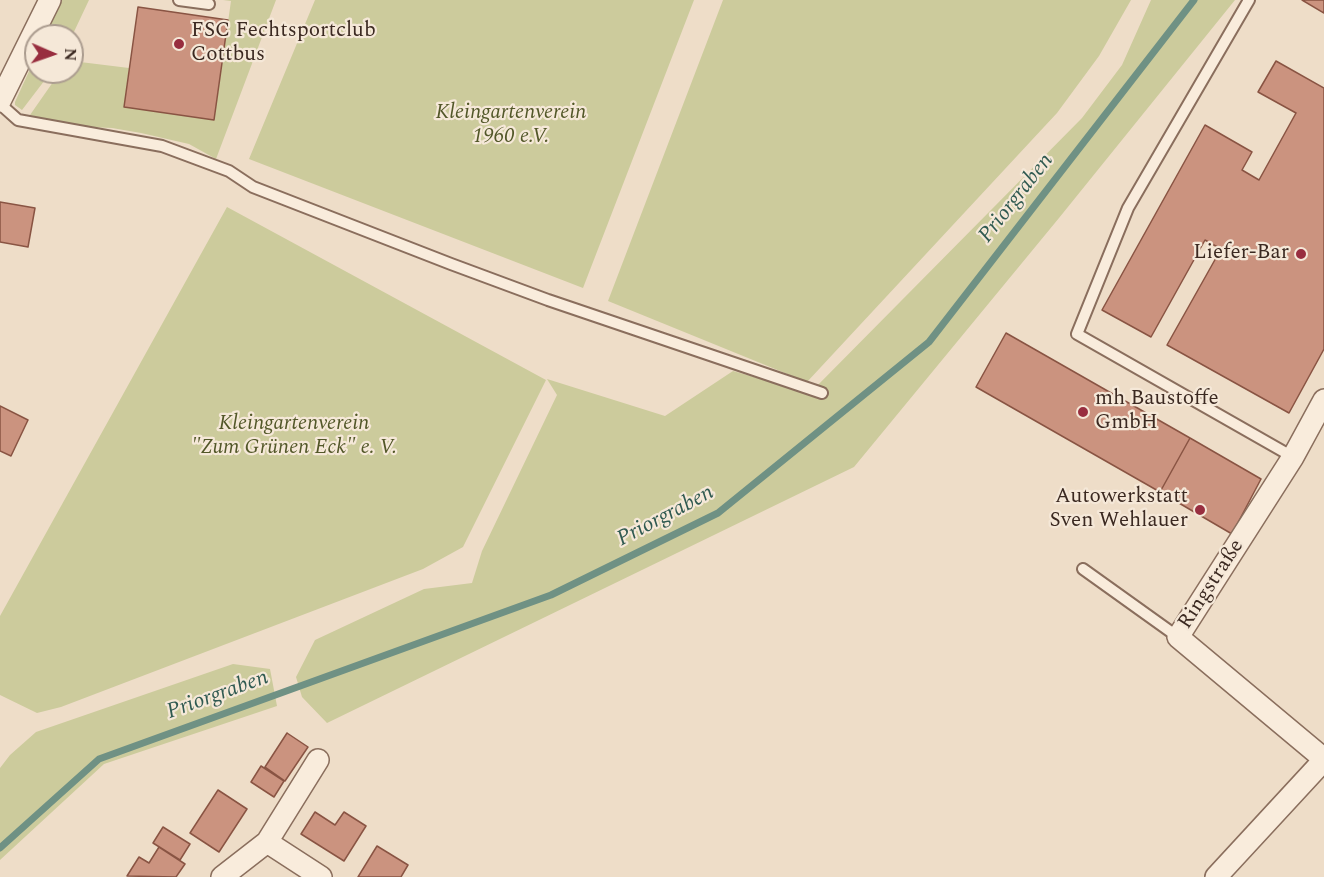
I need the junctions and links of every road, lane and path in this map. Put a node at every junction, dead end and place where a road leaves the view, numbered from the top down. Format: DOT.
graph roads {
  1 [pos="50,0"];
  2 [pos="180,0"];
  3 [pos="1249,0"];
  4 [pos="209,4"];
  5 [pos="0,102"];
  6 [pos="822,393"];
  7 [pos="1324,400"];
  8 [pos="1293,457"];
  9 [pos="1083,569"];
  10 [pos="1178,637"];
  11 [pos="1324,759"];
  12 [pos="318,760"];
  13 [pos="267,842"];
  14 [pos="222,877"];
  15 [pos="321,877"];
  16 [pos="1216,877"];
  1 -- 5 [label="street"];
  2 -- 4 [label="lane"];
  3 -- 8 [label="lane"];
  5 -- 6 [label="lane"];
  7 -- 8 [label="street, Ringstraße"];
  8 -- 10 [label="street, Ringstraße"];
  9 -- 10 [label="lane"];
  10 -- 11 [label="street, Ringstraße"];
  11 -- 16 [label="street, Ringstraße"];
  12 -- 13 [label="street"];
  13 -- 14 [label="street"];
  13 -- 15 [label="street"];
}
